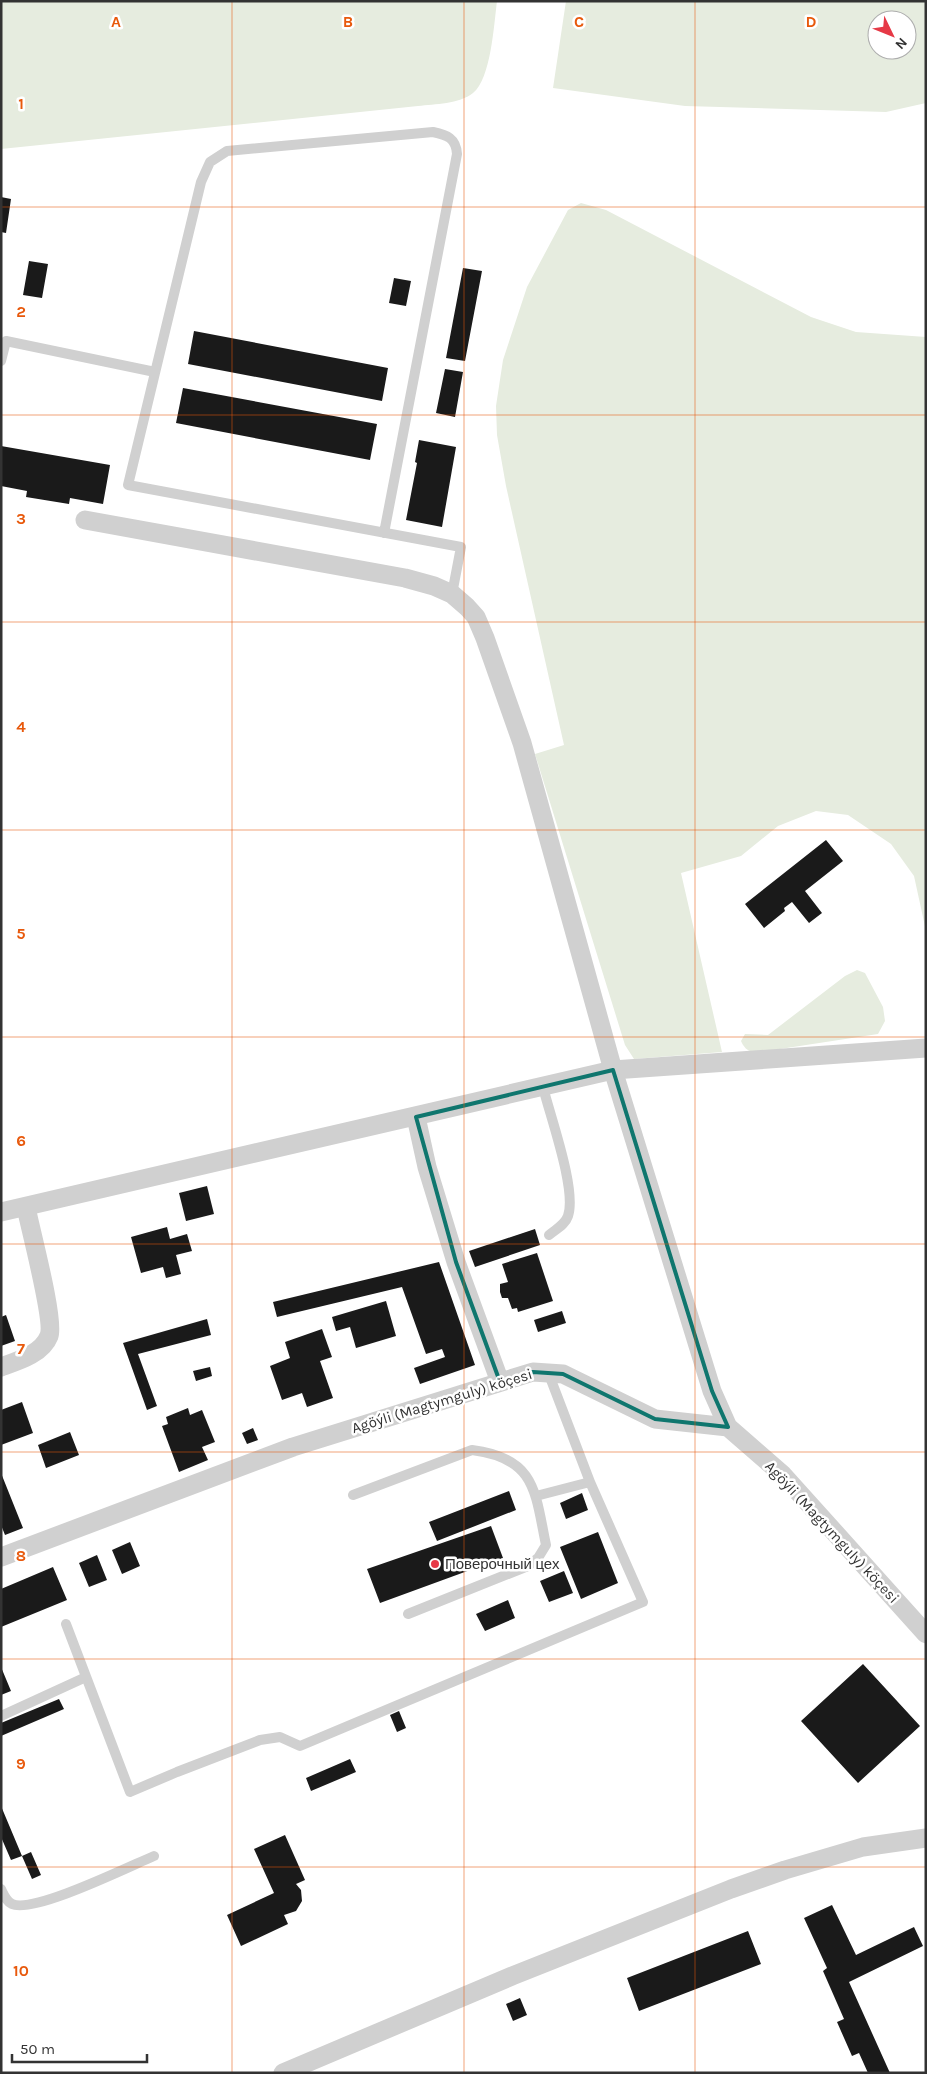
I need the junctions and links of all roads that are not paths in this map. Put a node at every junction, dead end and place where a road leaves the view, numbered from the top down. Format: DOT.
graph roads {
  1 [pos="1,361"];
  2 [pos="155,372"];
  3 [pos="85,520"];
  4 [pos="384,532"];
  5 [pos="452,594"];
  6 [pos="926,1048"];
  7 [pos="613,1070"];
  8 [pos="543,1087"];
  9 [pos="416,1117"];
  10 [pos="26,1207"];
  11 [pos="1,1212"];
  12 [pos="549,1234"];
  13 [pos="1,1367"];
  14 [pos="548,1372"];
  15 [pos="500,1382"];
  16 [pos="728,1427"];
  17 [pos="590,1482"];
  18 [pos="353,1495"];
  19 [pos="536,1496"];
  20 [pos="1,1557"];
  21 [pos="408,1614"];
  22 [pos="66,1624"];
  23 [pos="926,1634"];
  24 [pos="86,1677"];
  25 [pos="1,1716"];
  26 [pos="926,1838"];
  27 [pos="154,1856"];
  28 [pos="1,1889"];
  29 [pos="283,2073"];
  1 -- 2 [label="lane"];
  2 -- 4 [label="lane"];
  2 -- 4 [label="lane"];
  3 -- 5 [label="street"];
  4 -- 5 [label="lane"];
  5 -- 7 [label="street"];
  6 -- 7 [label="street"];
  7 -- 8 [label="street"];
  7 -- 16 [label="street"];
  8 -- 9 [label="street"];
  8 -- 12 [label="lane"];
  9 -- 10 [label="street"];
  9 -- 15 [label="street"];
  10 -- 11 [label="street"];
  10 -- 13 [label="street"];
  14 -- 15 [label="street, Agöýli (Magtymguly) köçesi"];
  14 -- 16 [label="street, Agöýli (Magtymguly) köçesi"];
  14 -- 17 [label="lane"];
  15 -- 20 [label="street, Agöýli (Magtymguly) köçesi"];
  16 -- 23 [label="street, Agöýli (Magtymguly) köçesi"];
  17 -- 19 [label="lane"];
  17 -- 24 [label="lane"];
  18 -- 19 [label="lane"];
  19 -- 21 [label="lane"];
  22 -- 24 [label="lane"];
  24 -- 25 [label="lane"];
  26 -- 29 [label="street"];
  27 -- 28 [label="lane"];
}
